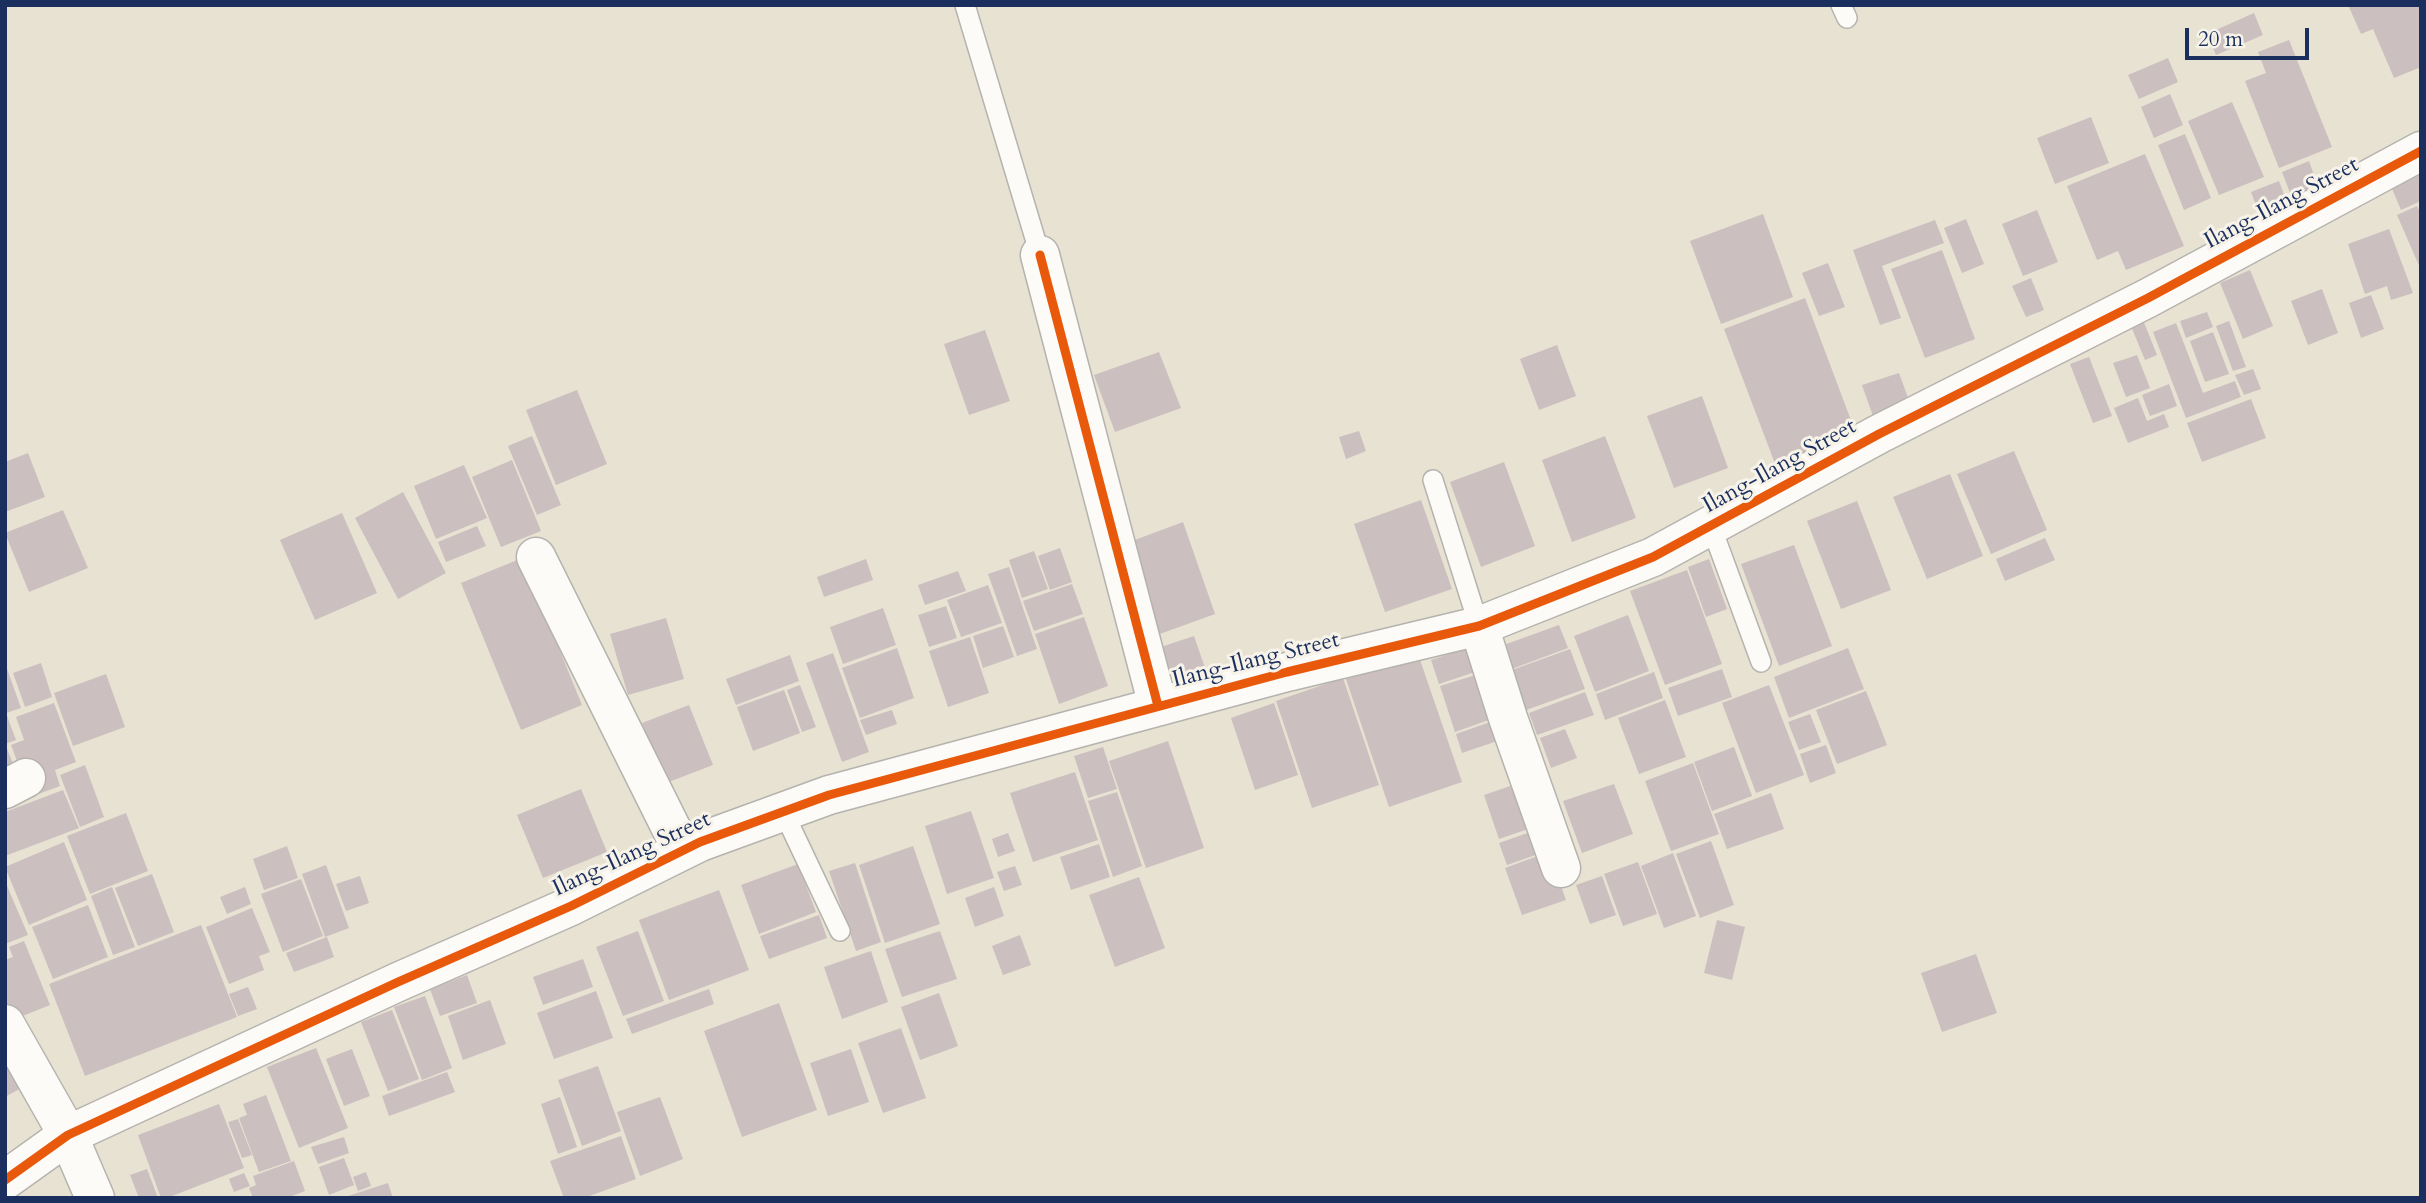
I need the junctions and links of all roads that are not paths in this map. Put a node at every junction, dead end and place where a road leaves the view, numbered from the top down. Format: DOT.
graph roads {
  1 [pos="965,5"];
  2 [pos="2421,151"];
  3 [pos="1040,255"];
  4 [pos="1433,480"];
  5 [pos="1712,526"];
  6 [pos="536,557"];
  7 [pos="1479,626"];
  8 [pos="1761,662"];
  9 [pos="1158,706"];
  10 [pos="783,811"];
  11 [pos="682,850"];
  12 [pos="1561,868"];
  13 [pos="840,931"];
  14 [pos="5,1024"];
  15 [pos="68,1135"];
  16 [pos="5,1180"];
  17 [pos="95,1198"];
  1 -- 3 [label="lane"];
  2 -- 5 [label="street, Ilang-Ilang Street"];
  3 -- 9 [label="street"];
  4 -- 7 [label="lane"];
  5 -- 7 [label="street, Ilang-Ilang Street"];
  5 -- 8 [label="lane"];
  6 -- 11 [label="street"];
  7 -- 9 [label="street, Ilang-Ilang Street"];
  7 -- 12 [label="street"];
  9 -- 10 [label="street, Ilang-Ilang Street"];
  10 -- 11 [label="street, Ilang-Ilang Street"];
  10 -- 13 [label="lane"];
  11 -- 15 [label="street, Ilang-Ilang Street"];
  14 -- 15 [label="street"];
  15 -- 16 [label="street, Ilang-Ilang Street"];
  15 -- 17 [label="street"];
}
